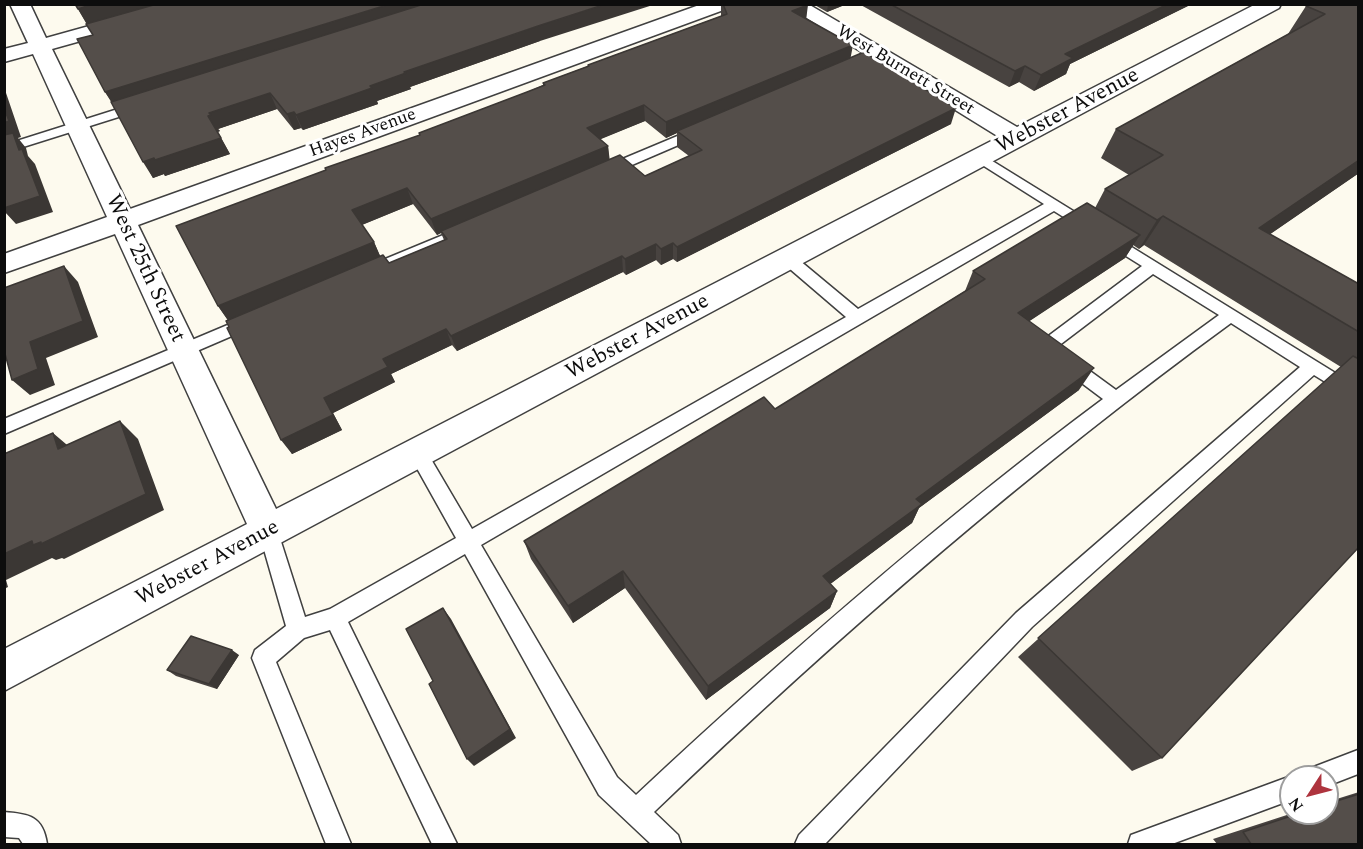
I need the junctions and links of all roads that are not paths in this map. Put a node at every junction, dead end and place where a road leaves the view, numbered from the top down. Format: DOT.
graph roads {
  1 [pos="20,4"];
  2 [pos="192,4"];
  3 [pos="722,4"];
  4 [pos="793,4"];
  5 [pos="1272,4"];
  6 [pos="40,46"];
  7 [pos="878,55"];
  8 [pos="4,56"];
  9 [pos="855,64"];
  10 [pos="157,101"];
  11 [pos="712,125"];
  12 [pos="77,126"];
  13 [pos="1018,138"];
  14 [pos="4,149"];
  15 [pos="981,158"];
  16 [pos="591,177"];
  17 [pos="1055,204"];
  18 [pos="122,222"];
  19 [pos="481,224"];
  20 [pos="788,259"];
  21 [pos="4,264"];
  22 [pos="1153,266"];
  23 [pos="348,280"];
  24 [pos="1231,315"];
  25 [pos="260,318"];
  26 [pos="858,318"];
  27 [pos="183,351"];
  28 [pos="1313,366"];
  29 [pos="1359,395"];
  30 [pos="1117,399"];
  31 [pos="4,427"];
  32 [pos="418,454"];
  33 [pos="268,532"];
  34 [pos="468,543"];
  35 [pos="335,618"];
  36 [pos="298,630"];
  37 [pos="4,671"];
  38 [pos="1359,762"];
  39 [pos="1339,770"];
  40 [pos="1279,792"];
  41 [pos="636,812"];
  42 [pos="4,824"];
  43 [pos="35,844"];
  44 [pos="338,844"];
  45 [pos="445,844"];
  46 [pos="669,844"];
  47 [pos="808,844"];
  48 [pos="1140,844"];
  1 -- 6 [label="street, West 25th Street"];
  2 -- 6 [label="street"];
  3 -- 18 [label="street, Hayes Avenue"];
  4 -- 7 [label="street, West Burnett Street"];
  5 -- 13 [label="street, Webster Avenue"];
  6 -- 8 [label="street"];
  6 -- 12 [label="street, West 25th Street"];
  7 -- 9 [label="lane"];
  7 -- 13 [label="street, West Burnett Street"];
  10 -- 12 [label="lane"];
  11 -- 16 [label="lane"];
  12 -- 14 [label="lane"];
  12 -- 18 [label="street, West 25th Street"];
  13 -- 15 [label="street, Webster Avenue"];
  15 -- 17 [label="lane"];
  15 -- 20 [label="street, Webster Avenue"];
  17 -- 22 [label="lane"];
  17 -- 26 [label="lane"];
  18 -- 21 [label="street, Hayes Avenue"];
  18 -- 27 [label="street, West 25th Street"];
  19 -- 23 [label="lane"];
  20 -- 26 [label="lane"];
  20 -- 32 [label="street, Webster Avenue"];
  22 -- 24 [label="lane"];
  22 -- 30 [label="lane"];
  24 -- 28 [label="lane"];
  24 -- 30 [label="lane"];
  25 -- 27 [label="lane"];
  26 -- 34 [label="lane"];
  27 -- 31 [label="lane"];
  27 -- 33 [label="street, West 25th Street"];
  28 -- 29 [label="lane"];
  28 -- 47 [label="lane"];
  30 -- 41 [label="lane"];
  32 -- 33 [label="street, Webster Avenue"];
  32 -- 34 [label="lane"];
  33 -- 36 [label="lane"];
  33 -- 37 [label="street, Webster Avenue"];
  34 -- 35 [label="lane"];
  34 -- 41 [label="lane"];
  35 -- 36 [label="lane"];
  35 -- 45 [label="lane"];
  36 -- 44 [label="lane"];
  38 -- 39 [label="lane"];
  40 -- 48 [label="lane"];
  41 -- 46 [label="lane"];
  42 -- 43 [label="lane"];
}
